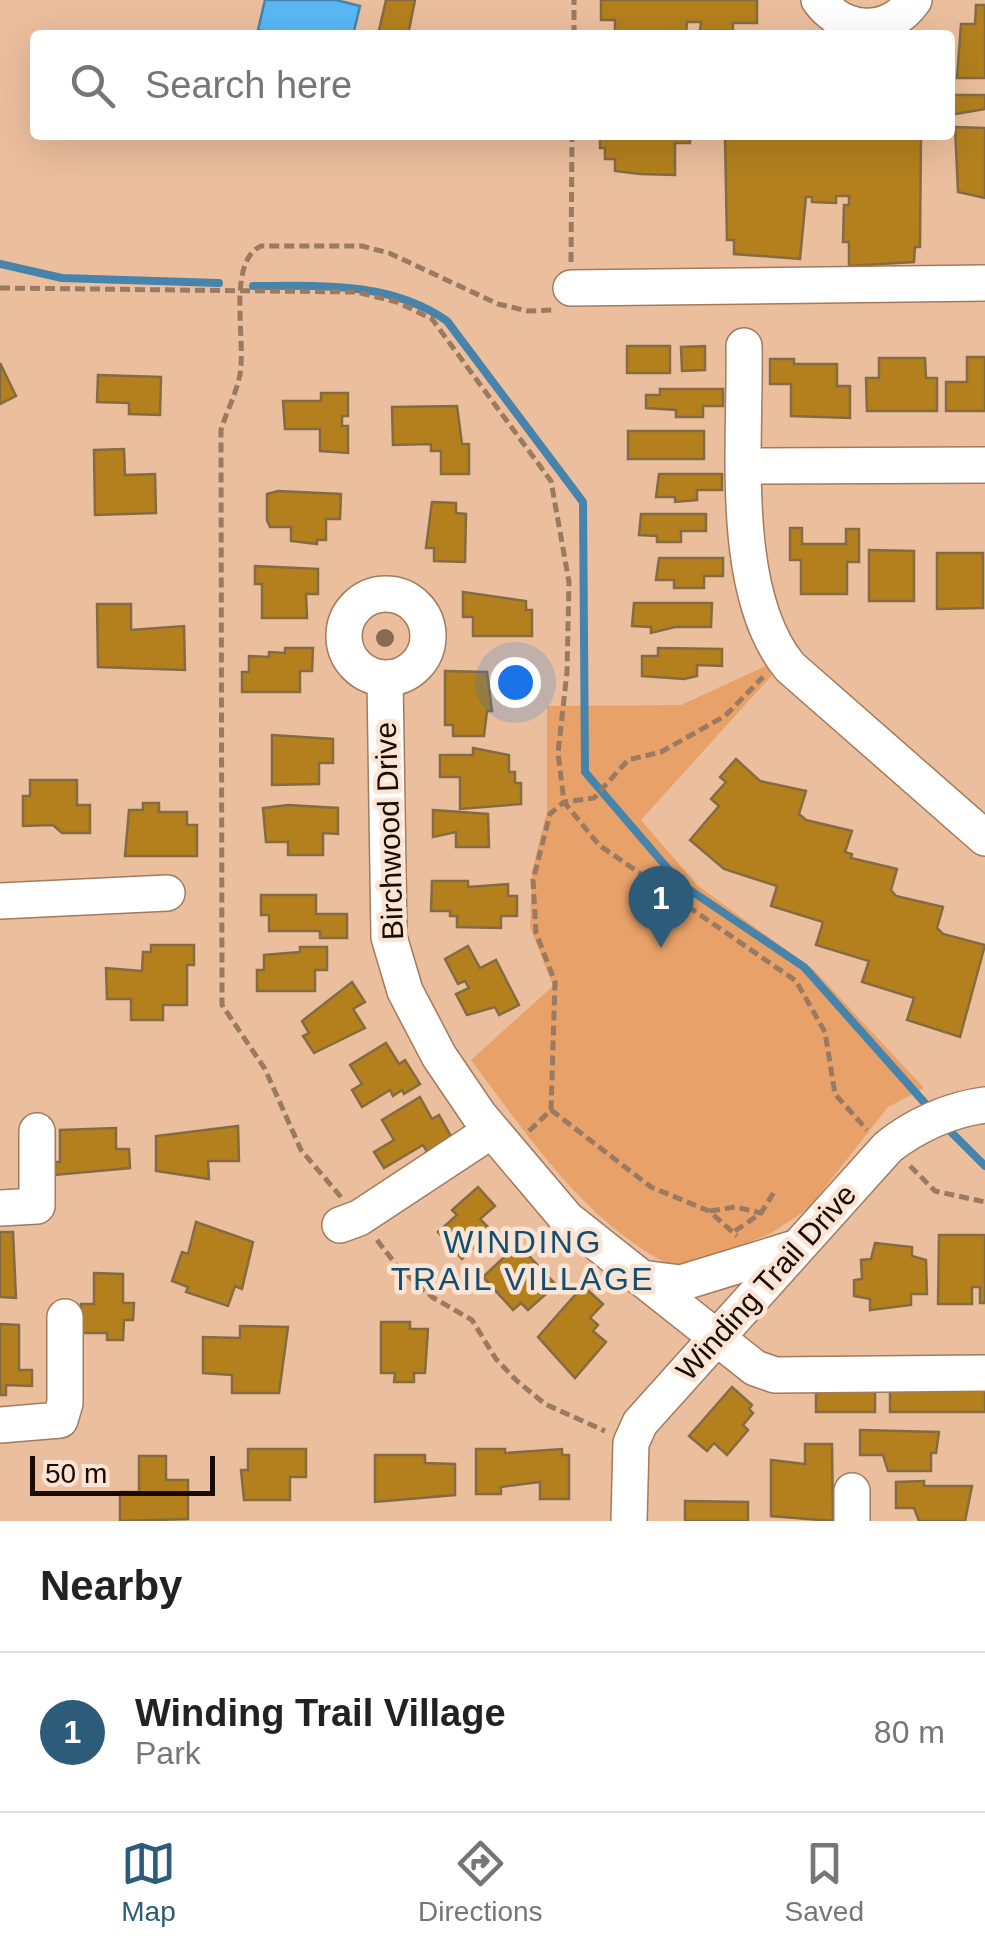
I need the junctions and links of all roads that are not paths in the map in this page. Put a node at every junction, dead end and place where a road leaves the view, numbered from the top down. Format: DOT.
graph roads {
  1 [pos="818,0"];
  2 [pos="914,0"];
  3 [pos="985,284"];
  4 [pos="571,288"];
  5 [pos="744,346"];
  6 [pos="985,465"];
  7 [pos="746,466"];
  8 [pos="386,679"];
  9 [pos="985,838"];
  10 [pos="167,893"];
  11 [pos="0,901"];
  12 [pos="975,1106"];
  13 [pos="37,1131"];
  14 [pos="500,1140"];
  15 [pos="0,1208"];
  16 [pos="350,1221"];
  17 [pos="796,1247"];
  18 [pos="641,1278"];
  19 [pos="66,1317"];
  20 [pos="714,1336"];
  21 [pos="985,1373"];
  22 [pos="0,1425"];
  23 [pos="628,1521"];
  1 -- 2 [label="street"];
  3 -- 4 [label="street"];
  5 -- 7 [label="street"];
  6 -- 7 [label="street"];
  7 -- 9 [label="street"];
  8 -- 14 [label="street, Birchwood Drive"];
  10 -- 11 [label="street"];
  12 -- 17 [label="street, Winding Trail Drive"];
  13 -- 15 [label="street"];
  14 -- 16 [label="street"];
  14 -- 18 [label="street, Birchwood Drive"];
  17 -- 18 [label="street"];
  17 -- 20 [label="street, Winding Trail Drive"];
  18 -- 20 [label="street, Birchwood Drive"];
  19 -- 22 [label="street"];
  20 -- 21 [label="street, Birchwood Drive"];
  20 -- 23 [label="street, Winding Trail Drive"];
}
